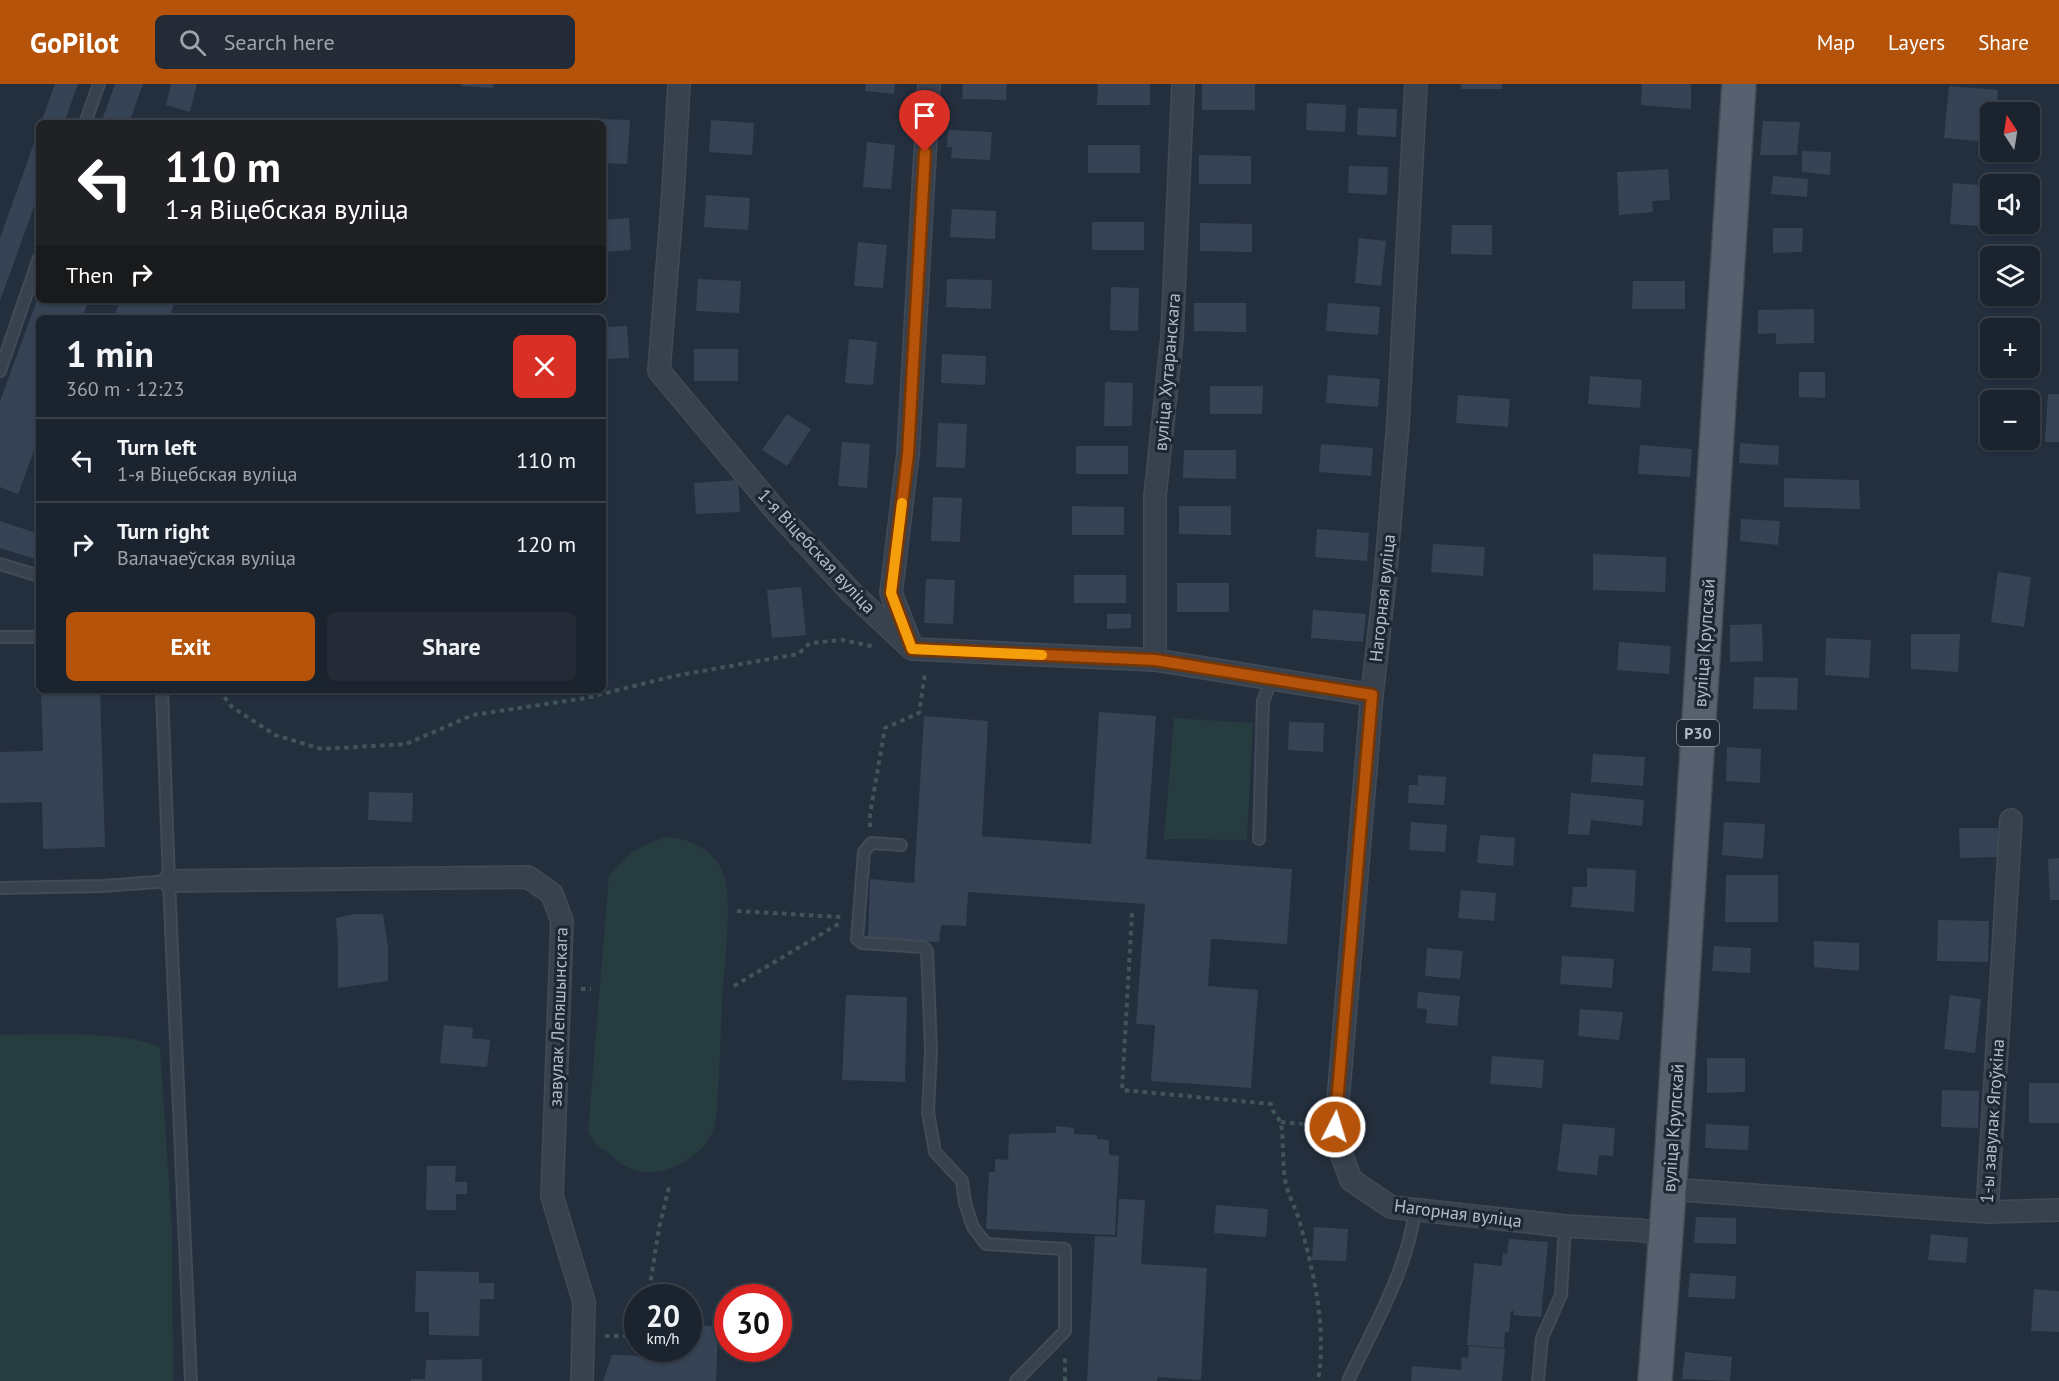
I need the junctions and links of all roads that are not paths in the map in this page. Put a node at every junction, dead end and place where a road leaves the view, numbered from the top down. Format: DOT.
graph roads {
  1 [pos="99,84"];
  2 [pos="679,84"];
  3 [pos="929,84"];
  4 [pos="1183,84"];
  5 [pos="1416,84"];
  6 [pos="1739,84"];
  7 [pos="86,120"];
  8 [pos="36,267"];
  9 [pos="0,371"];
  10 [pos="0,564"];
  11 [pos="36,575"];
  12 [pos="0,637"];
  13 [pos="36,637"];
  14 [pos="912,649"];
  15 [pos="1155,660"];
  16 [pos="1272,679"];
  17 [pos="162,693"];
  18 [pos="1372,695"];
  19 [pos="2011,820"];
  20 [pos="1259,839"];
  21 [pos="902,845"];
  22 [pos="169,881"];
  23 [pos="0,888"];
  24 [pos="1669,1189"];
  25 [pos="1415,1210"];
  26 [pos="2059,1210"];
  27 [pos="1987,1212"];
  28 [pos="1565,1226"];
  29 [pos="1666,1234"];
  30 [pos="191,1381"];
  31 [pos="582,1381"];
  32 [pos="1016,1381"];
  33 [pos="1348,1381"];
  34 [pos="1538,1381"];
  35 [pos="1655,1381"];
  1 -- 7 [label="lane"];
  2 -- 14 [label="street, 1-я Віцебская вуліца"];
  3 -- 14 [label="street"];
  4 -- 15 [label="street, вуліца Хутаранскага"];
  5 -- 18 [label="street, Нагорная вуліца"];
  6 -- 24 [label="main road, вуліца Крупскай / Р30"];
  8 -- 9 [label="lane"];
  10 -- 11 [label="lane"];
  12 -- 13 [label="lane"];
  14 -- 15 [label="street"];
  15 -- 16 [label="street"];
  16 -- 18 [label="street"];
  16 -- 20 [label="lane"];
  17 -- 22 [label="lane"];
  18 -- 25 [label="street, Нагорная вуліца"];
  19 -- 27 [label="street, 1-ы завулак Ягоўкіна"];
  21 -- 32 [label="lane"];
  22 -- 23 [label="lane"];
  22 -- 30 [label="lane"];
  22 -- 31 [label="street, завулак Лепяшынскага"];
  24 -- 27 [label="street, 1-ы завулак Ягоўкіна"];
  24 -- 29 [label="main road, вуліца Крупскай / Р30"];
  25 -- 28 [label="street, Нагорная вуліца"];
  25 -- 33 [label="lane"];
  26 -- 27 [label="street"];
  28 -- 29 [label="street, Нагорная вуліца"];
  28 -- 34 [label="lane"];
  29 -- 35 [label="main road, вуліца Крупскай / Р30"];
}
